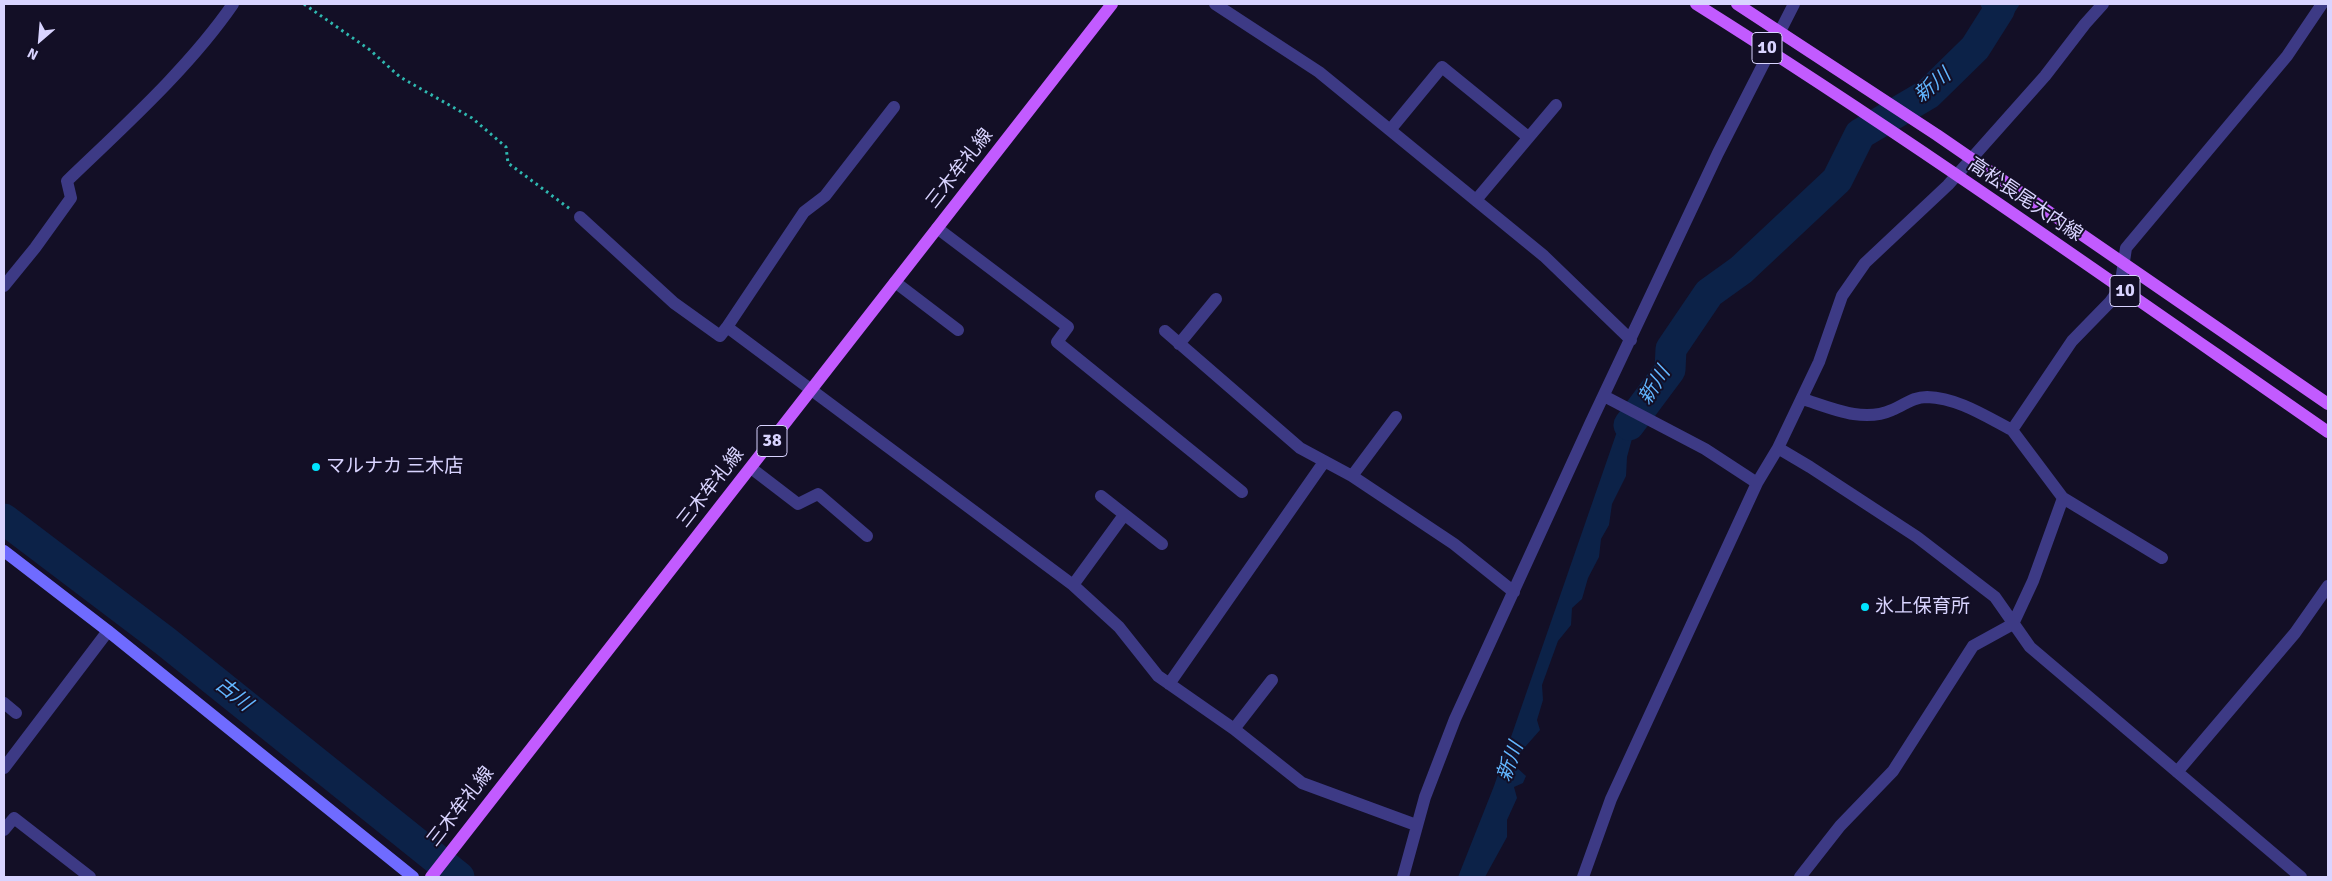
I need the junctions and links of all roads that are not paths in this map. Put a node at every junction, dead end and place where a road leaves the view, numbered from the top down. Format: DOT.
graph roads {
  1 [pos="233,4"];
  2 [pos="1112,4"];
  3 [pos="1215,4"];
  4 [pos="1696,4"];
  5 [pos="1737,4"];
  6 [pos="1794,4"];
  7 [pos="2103,4"];
  8 [pos="2322,4"];
  9 [pos="1779,31"];
  10 [pos="1769,50"];
  11 [pos="1556,105"];
  12 [pos="894,107"];
  13 [pos="1390,130"];
  14 [pos="1528,137"];
  15 [pos="1971,158"];
  16 [pos="1956,176"];
  17 [pos="1476,200"];
  18 [pos="580,217"];
  19 [pos="937,228"];
  20 [pos="2125,264"];
  21 [pos="895,282"];
  22 [pos="4,286"];
  23 [pos="2120,288"];
  24 [pos="1216,299"];
  25 [pos="727,327"];
  26 [pos="958,330"];
  27 [pos="1165,331"];
  28 [pos="1631,340"];
  29 [pos="1179,344"];
  30 [pos="810,391"];
  31 [pos="1604,396"];
  32 [pos="1803,399"];
  33 [pos="2328,404"];
  34 [pos="1396,417"];
  35 [pos="2012,430"];
  36 [pos="2328,432"];
  37 [pos="1778,448"];
  38 [pos="1324,462"];
  39 [pos="751,468"];
  40 [pos="1352,476"];
  41 [pos="1757,483"];
  42 [pos="1242,492"];
  43 [pos="1101,496"];
  44 [pos="2063,498"];
  45 [pos="1124,515"];
  46 [pos="867,536"];
  47 [pos="1162,544"];
  48 [pos="4,551"];
  49 [pos="2162,558"];
  50 [pos="1073,586"];
  51 [pos="2328,586"];
  52 [pos="1514,592"];
  53 [pos="2013,624"];
  54 [pos="108,630"];
  55 [pos="1272,680"];
  56 [pos="1169,684"];
  57 [pos="4,703"];
  58 [pos="16,713"];
  59 [pos="1234,728"];
  60 [pos="4,768"];
  61 [pos="2177,772"];
  62 [pos="1416,825"];
  63 [pos="4,830"];
  64 [pos="90,877"];
  65 [pos="413,877"];
  66 [pos="431,877"];
  67 [pos="1403,877"];
  68 [pos="1583,877"];
  69 [pos="1800,877"];
  70 [pos="2302,877"];
  1 -- 22 [label="street"];
  2 -- 19 [label="main road, 三木牟礼線 / 38"];
  3 -- 13 [label="street"];
  4 -- 10 [label="main road, 高松長尾大内線 / 10"];
  5 -- 9 [label="main road, 高松長尾大内線 / 10"];
  6 -- 9 [label="street"];
  7 -- 15 [label="street"];
  8 -- 20 [label="street"];
  9 -- 10 [label="street"];
  9 -- 15 [label="main road, 高松長尾大内線 / 10"];
  10 -- 16 [label="main road, 高松長尾大内線 / 10"];
  10 -- 28 [label="street"];
  11 -- 14 [label="street"];
  12 -- 25 [label="street"];
  13 -- 14 [label="street"];
  13 -- 17 [label="street"];
  14 -- 17 [label="street"];
  15 -- 16 [label="street"];
  15 -- 20 [label="main road, 高松長尾大内線 / 10"];
  16 -- 23 [label="main road, 高松長尾大内線 / 10"];
  16 -- 32 [label="street"];
  17 -- 28 [label="street"];
  18 -- 25 [label="street"];
  19 -- 21 [label="main road, 三木牟礼線 / 38"];
  19 -- 42 [label="street"];
  20 -- 23 [label="street"];
  20 -- 33 [label="main road, 高松長尾大内線 / 10"];
  21 -- 26 [label="street"];
  21 -- 30 [label="main road, 三木牟礼線 / 38"];
  23 -- 35 [label="street"];
  23 -- 36 [label="main road, 高松長尾大内線 / 10"];
  24 -- 29 [label="street"];
  25 -- 30 [label="street"];
  27 -- 29 [label="street"];
  28 -- 31 [label="street"];
  29 -- 38 [label="street"];
  30 -- 39 [label="main road, 三木牟礼線 / 38"];
  30 -- 50 [label="street"];
  31 -- 41 [label="street"];
  31 -- 52 [label="street"];
  32 -- 35 [label="street"];
  32 -- 37 [label="street"];
  34 -- 40 [label="street"];
  35 -- 44 [label="street"];
  37 -- 41 [label="street"];
  37 -- 53 [label="street"];
  38 -- 40 [label="street"];
  38 -- 56 [label="street"];
  39 -- 46 [label="street"];
  39 -- 66 [label="main road, 三木牟礼線 / 38"];
  40 -- 52 [label="street"];
  41 -- 68 [label="street"];
  43 -- 45 [label="street"];
  44 -- 49 [label="street"];
  44 -- 53 [label="street"];
  45 -- 47 [label="street"];
  45 -- 50 [label="street"];
  48 -- 54 [label="street"];
  50 -- 56 [label="street"];
  51 -- 61 [label="street"];
  52 -- 62 [label="street"];
  53 -- 61 [label="street"];
  53 -- 69 [label="street"];
  54 -- 60 [label="street"];
  54 -- 65 [label="street"];
  55 -- 59 [label="street"];
  56 -- 59 [label="street"];
  57 -- 58 [label="street"];
  59 -- 62 [label="street"];
  61 -- 70 [label="street"];
  62 -- 67 [label="street"];
  63 -- 64 [label="street"];
}
